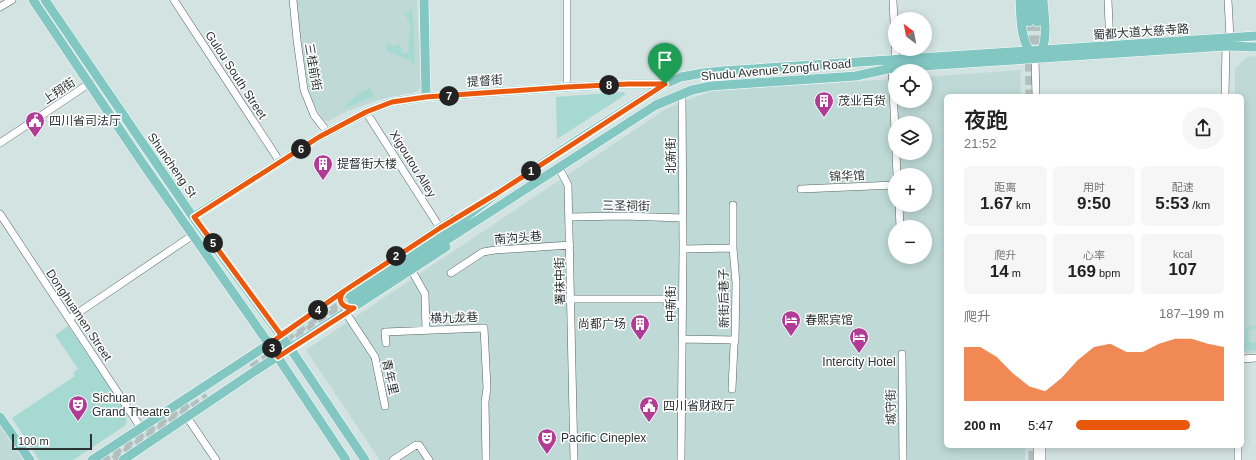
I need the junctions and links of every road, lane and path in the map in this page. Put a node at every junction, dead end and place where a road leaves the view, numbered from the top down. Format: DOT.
graph roads {
  1 [pos="12,0"];
  2 [pos="33,0"];
  3 [pos="45,0"];
  4 [pos="174,0"];
  5 [pos="293,0"];
  6 [pos="424,0"];
  7 [pos="567,0"];
  8 [pos="893,0"];
  9 [pos="1020,0"];
  10 [pos="1028,0"];
  11 [pos="1036,0"];
  12 [pos="1044,0"];
  13 [pos="1108,0"];
  14 [pos="1228,0"];
  15 [pos="0,7"];
  16 [pos="894,12"];
  17 [pos="1256,36"];
  18 [pos="1228,42"];
  19 [pos="1110,46"];
  20 [pos="1256,46"];
  21 [pos="1042,50"];
  22 [pos="1028,51"];
  23 [pos="895,56"];
  24 [pos="1035,58"];
  25 [pos="888,64"];
  26 [pos="894,64"];
  27 [pos="888,66"];
  28 [pos="90,83"];
  29 [pos="665,84"];
  30 [pos="567,87"];
  31 [pos="682,94"];
  32 [pos="1036,94"];
  33 [pos="1225,94"];
  34 [pos="426,97"];
  35 [pos="366,112"];
  36 [pos="328,133"];
  37 [pos="0,143"];
  38 [pos="280,162"];
  39 [pos="559,168"];
  40 [pos="888,185"];
  41 [pos="801,189"];
  42 [pos="496,194"];
  43 [pos="502,205"];
  44 [pos="733,205"];
  45 [pos="0,214"];
  46 [pos="194,217"];
  47 [pos="569,217"];
  48 [pos="682,218"];
  49 [pos="440,228"];
  50 [pos="193,235"];
  51 [pos="570,245"];
  52 [pos="733,248"];
  53 [pos="683,249"];
  54 [pos="412,271"];
  55 [pos="451,273"];
  56 [pos="571,299"];
  57 [pos="349,302"];
  58 [pos="682,304"];
  59 [pos="69,319"];
  60 [pos="426,330"];
  61 [pos="281,335"];
  62 [pos="682,339"];
  63 [pos="735,340"];
  64 [pos="386,343"];
  65 [pos="269,344"];
  66 [pos="290,348"];
  67 [pos="902,354"];
  68 [pos="278,357"];
  69 [pos="1256,358"];
  70 [pos="1244,359"];
  71 [pos="732,390"];
  72 [pos="385,406"];
  73 [pos="0,417"];
  74 [pos="187,417"];
  75 [pos="141,428"];
  76 [pos="1037,448"];
  77 [pos="1042,448"];
  78 [pos="1238,448"];
  79 [pos="30,460"];
  80 [pos="92,460"];
  81 [pos="123,460"];
  82 [pos="216,460"];
  83 [pos="346,460"];
  84 [pos="365,460"];
  85 [pos="393,460"];
  86 [pos="429,460"];
  87 [pos="486,460"];
  88 [pos="574,460"];
  89 [pos="681,460"];
  90 [pos="903,460"];
  91 [pos="1037,460"];
  92 [pos="1042,460"];
  93 [pos="1238,460"];
  1 -- 15 [label="street"];
  2 -- 28 [label="main road, Shuncheng St"];
  3 -- 46 [label="main road, Shuncheng St"];
  4 -- 38 [label="street, Gulou South Street"];
  5 -- 36 [label="street, 三桂前街"];
  6 -- 34 [label="main road"];
  7 -- 30 [label="street"];
  8 -- 16 [label="street"];
  9 -- 22 [label="main road"];
  10 -- 11 [label="main road"];
  12 -- 21 [label="main road"];
  13 -- 19 [label="street"];
  14 -- 18 [label="street"];
  17 -- 18 [label="main road, 蜀都大道大慈寺路"];
  18 -- 19 [label="main road, 蜀都大道大慈寺路"];
  18 -- 20 [label="main road, 蜀都大道大慈寺路"];
  18 -- 24 [label="main road, 蜀都大道大慈寺路"];
  18 -- 33 [label="street"];
  19 -- 21 [label="main road, 蜀都大道大慈寺路"];
  21 -- 22 [label="main road, 蜀都大道大慈寺路"];
  21 -- 24 [label="main road"];
  22 -- 24 [label="main road"];
  22 -- 26 [label="main road, Shudu Avenue Zongfu Road"];
  23 -- 26 [label="street"];
  24 -- 26 [label="main road, Shudu Avenue Zongfu Road"];
  24 -- 32 [label="street"];
  25 -- 29 [label="main road, Shudu Avenue Zongfu Road"];
  27 -- 31 [label="main road, Shudu Avenue Zongfu Road"];
  28 -- 37 [label="street, 上翔街"];
  28 -- 50 [label="main road, Shuncheng St"];
  29 -- 30 [label="main road, 提督街"];
  29 -- 42 [label="main road, Shudu Avenue Zongfu Road"];
  30 -- 34 [label="main road, 提督街"];
  31 -- 39 [label="main road, Shudu Avenue Zongfu Road"];
  31 -- 48 [label="street, 北新街"];
  34 -- 35 [label="main road, 提督街"];
  35 -- 36 [label="main road, 提督街"];
  35 -- 49 [label="street, Xigoutou Alley"];
  36 -- 38 [label="main road, 提督街"];
  38 -- 46 [label="main road, 提督街"];
  39 -- 43 [label="main road, Shudu Avenue Zongfu Road"];
  39 -- 47 [label="street, 署袜中街"];
  40 -- 41 [label="street, 锦华馆"];
  42 -- 49 [label="main road, Shudu Avenue Zongfu Road"];
  42 -- 57 [label="main road, Shudu Avenue Zongfu Road"];
  43 -- 54 [label="main road, Shudu Avenue Zongfu Road"];
  43 -- 57 [label="main road, Shudu Avenue Zongfu Road"];
  44 -- 52 [label="street, 新街后巷子"];
  45 -- 59 [label="street, Donghuamen Street"];
  46 -- 61 [label="main road, Shuncheng St"];
  47 -- 48 [label="street, 三圣祠街"];
  47 -- 51 [label="street, 署袜中街"];
  48 -- 53 [label="street, 中新街"];
  49 -- 57 [label="main road, Shudu Avenue Zongfu Road"];
  50 -- 59 [label="street"];
  50 -- 65 [label="main road, Shuncheng St"];
  51 -- 55 [label="street, 南沟头巷"];
  51 -- 56 [label="street, 署袜中街"];
  52 -- 53 [label="street"];
  52 -- 63 [label="street, 新街后巷子"];
  53 -- 58 [label="street, 中新街"];
  54 -- 57 [label="main road, Shudu Avenue Zongfu Road"];
  54 -- 60 [label="street"];
  56 -- 58 [label="street"];
  56 -- 88 [label="street, 署袜中街"];
  57 -- 61 [label="main road, Shudu Avenue Zongfu Road"];
  57 -- 66 [label="main road, Shudu Avenue Zongfu Road"];
  57 -- 72 [label="street, 青年里"];
  58 -- 62 [label="street, 中新街"];
  59 -- 75 [label="street, Donghuamen Street"];
  60 -- 64 [label="street, 横九龙巷"];
  60 -- 87 [label="street, 横九龙巷"];
  61 -- 65 [label="main road, Shudu Avenue Zongfu Road"];
  61 -- 66 [label="main road, Shuncheng St"];
  62 -- 63 [label="street"];
  62 -- 89 [label="street, 中新街"];
  63 -- 71 [label="street, 新街后巷子"];
  65 -- 68 [label="main road, Shuncheng St"];
  65 -- 75 [label="main road, Shudu Avenue Zongfu Road"];
  66 -- 68 [label="main road, Shudu Avenue Zongfu Road"];
  66 -- 84 [label="main road, Shuncheng St"];
  67 -- 90 [label="street, 城守街"];
  68 -- 74 [label="main road, Shudu Avenue Zongfu Road"];
  68 -- 83 [label="main road, Shuncheng St"];
  69 -- 70 [label="street"];
  73 -- 79 [label="main road"];
  74 -- 81 [label="main road, Shudu Avenue Zongfu Road"];
  74 -- 82 [label="street"];
  75 -- 80 [label="main road, Shudu Avenue Zongfu Road"];
  76 -- 91 [label="street"];
  77 -- 92 [label="street"];
  78 -- 93 [label="street"];
  85 -- 86 [label="street"];
}
